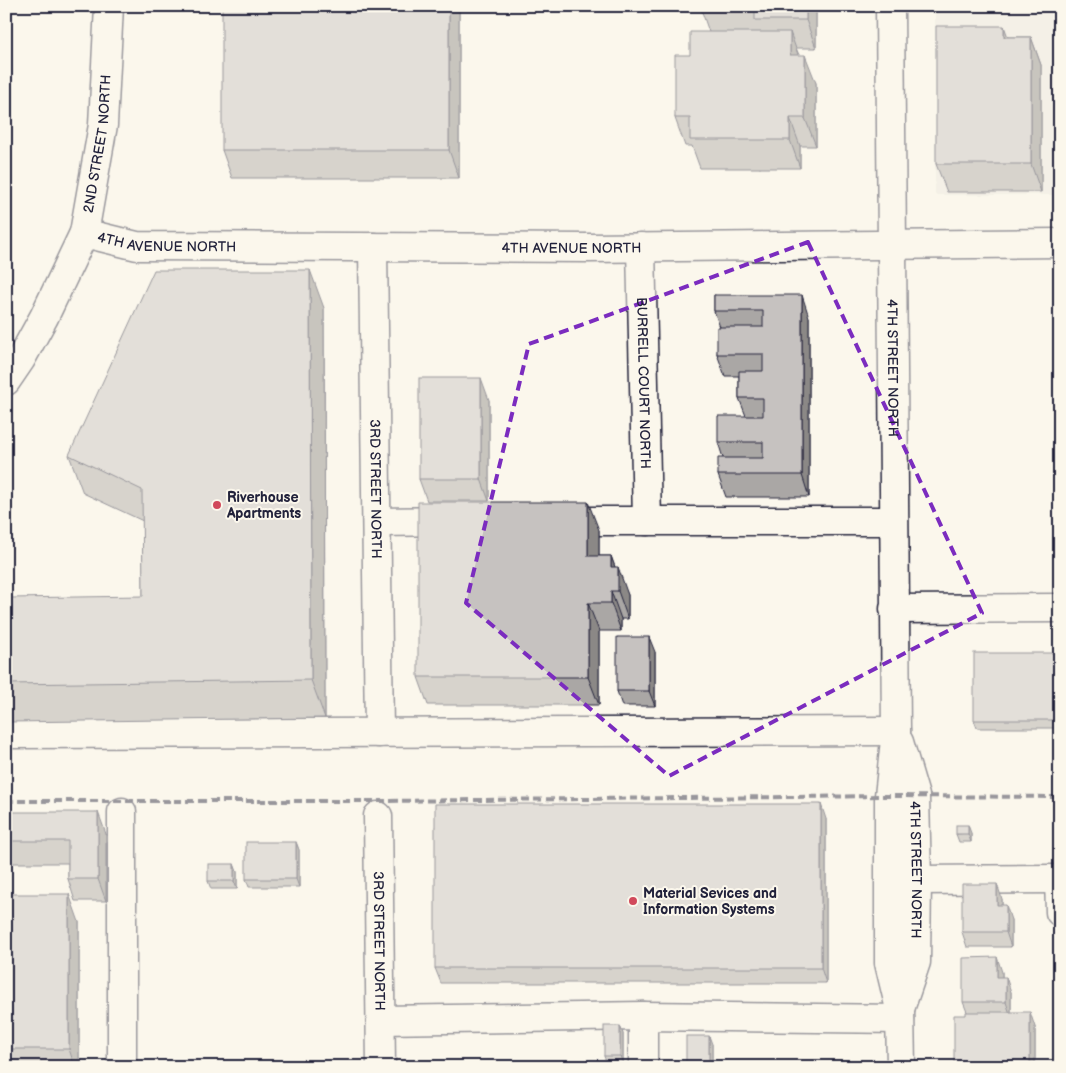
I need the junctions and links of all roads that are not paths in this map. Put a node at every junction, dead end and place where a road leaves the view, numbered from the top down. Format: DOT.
graph roads {
  1 [pos="109,6"];
  2 [pos="890,6"];
  3 [pos="84,233"];
  4 [pos="1060,243"];
  5 [pos="891,246"];
  6 [pos="373,247"];
  7 [pos="641,247"];
  8 [pos="6,381"];
  9 [pos="477,521"];
  10 [pos="537,521"];
  11 [pos="646,521"];
  12 [pos="893,521"];
  13 [pos="377,522"];
  14 [pos="1060,608"];
  15 [pos="894,609"];
  16 [pos="896,731"];
  17 [pos="379,732"];
  18 [pos="6,734"];
  19 [pos="122,812"];
  20 [pos="378,816"];
  21 [pos="1060,878"];
  22 [pos="917,880"];
  23 [pos="1060,912"];
  24 [pos="900,1014"];
  25 [pos="644,1016"];
  26 [pos="380,1020"];
  27 [pos="122,1067"];
  28 [pos="381,1067"];
  29 [pos="643,1067"];
  30 [pos="901,1067"];
  1 -- 3 [label="street, 2ND STREET NORTH"];
  2 -- 5 [label="street, 4TH STREET NORTH"];
  3 -- 6 [label="street, 4TH AVENUE NORTH"];
  3 -- 8 [label="street, 2ND STREET NORTH"];
  4 -- 5 [label="street, 4TH AVENUE NORTH"];
  5 -- 7 [label="street, 4TH AVENUE NORTH"];
  5 -- 12 [label="street, 4TH STREET NORTH"];
  6 -- 7 [label="street, 4TH AVENUE NORTH"];
  6 -- 13 [label="street, 3RD STREET NORTH"];
  7 -- 11 [label="street, BURRELL COURT NORTH"];
  9 -- 13 [label="street"];
  10 -- 11 [label="street"];
  11 -- 12 [label="street"];
  12 -- 15 [label="street, 4TH STREET NORTH"];
  13 -- 17 [label="street, 3RD STREET NORTH"];
  14 -- 15 [label="street"];
  15 -- 16 [label="street, 4TH STREET NORTH"];
  16 -- 17 [label="street"];
  16 -- 22 [label="street, 4TH STREET NORTH"];
  16 -- 24 [label="street, 4TH STREET NORTH"];
  17 -- 18 [label="street"];
  19 -- 27 [label="street"];
  20 -- 26 [label="street, 3RD STREET NORTH"];
  21 -- 22 [label="street"];
  21 -- 23 [label="street"];
  22 -- 24 [label="street, 4TH STREET NORTH"];
  24 -- 25 [label="street"];
  24 -- 30 [label="street, 4TH STREET NORTH"];
  25 -- 26 [label="street"];
  25 -- 29 [label="street"];
  26 -- 28 [label="street, 3RD STREET NORTH"];
}
